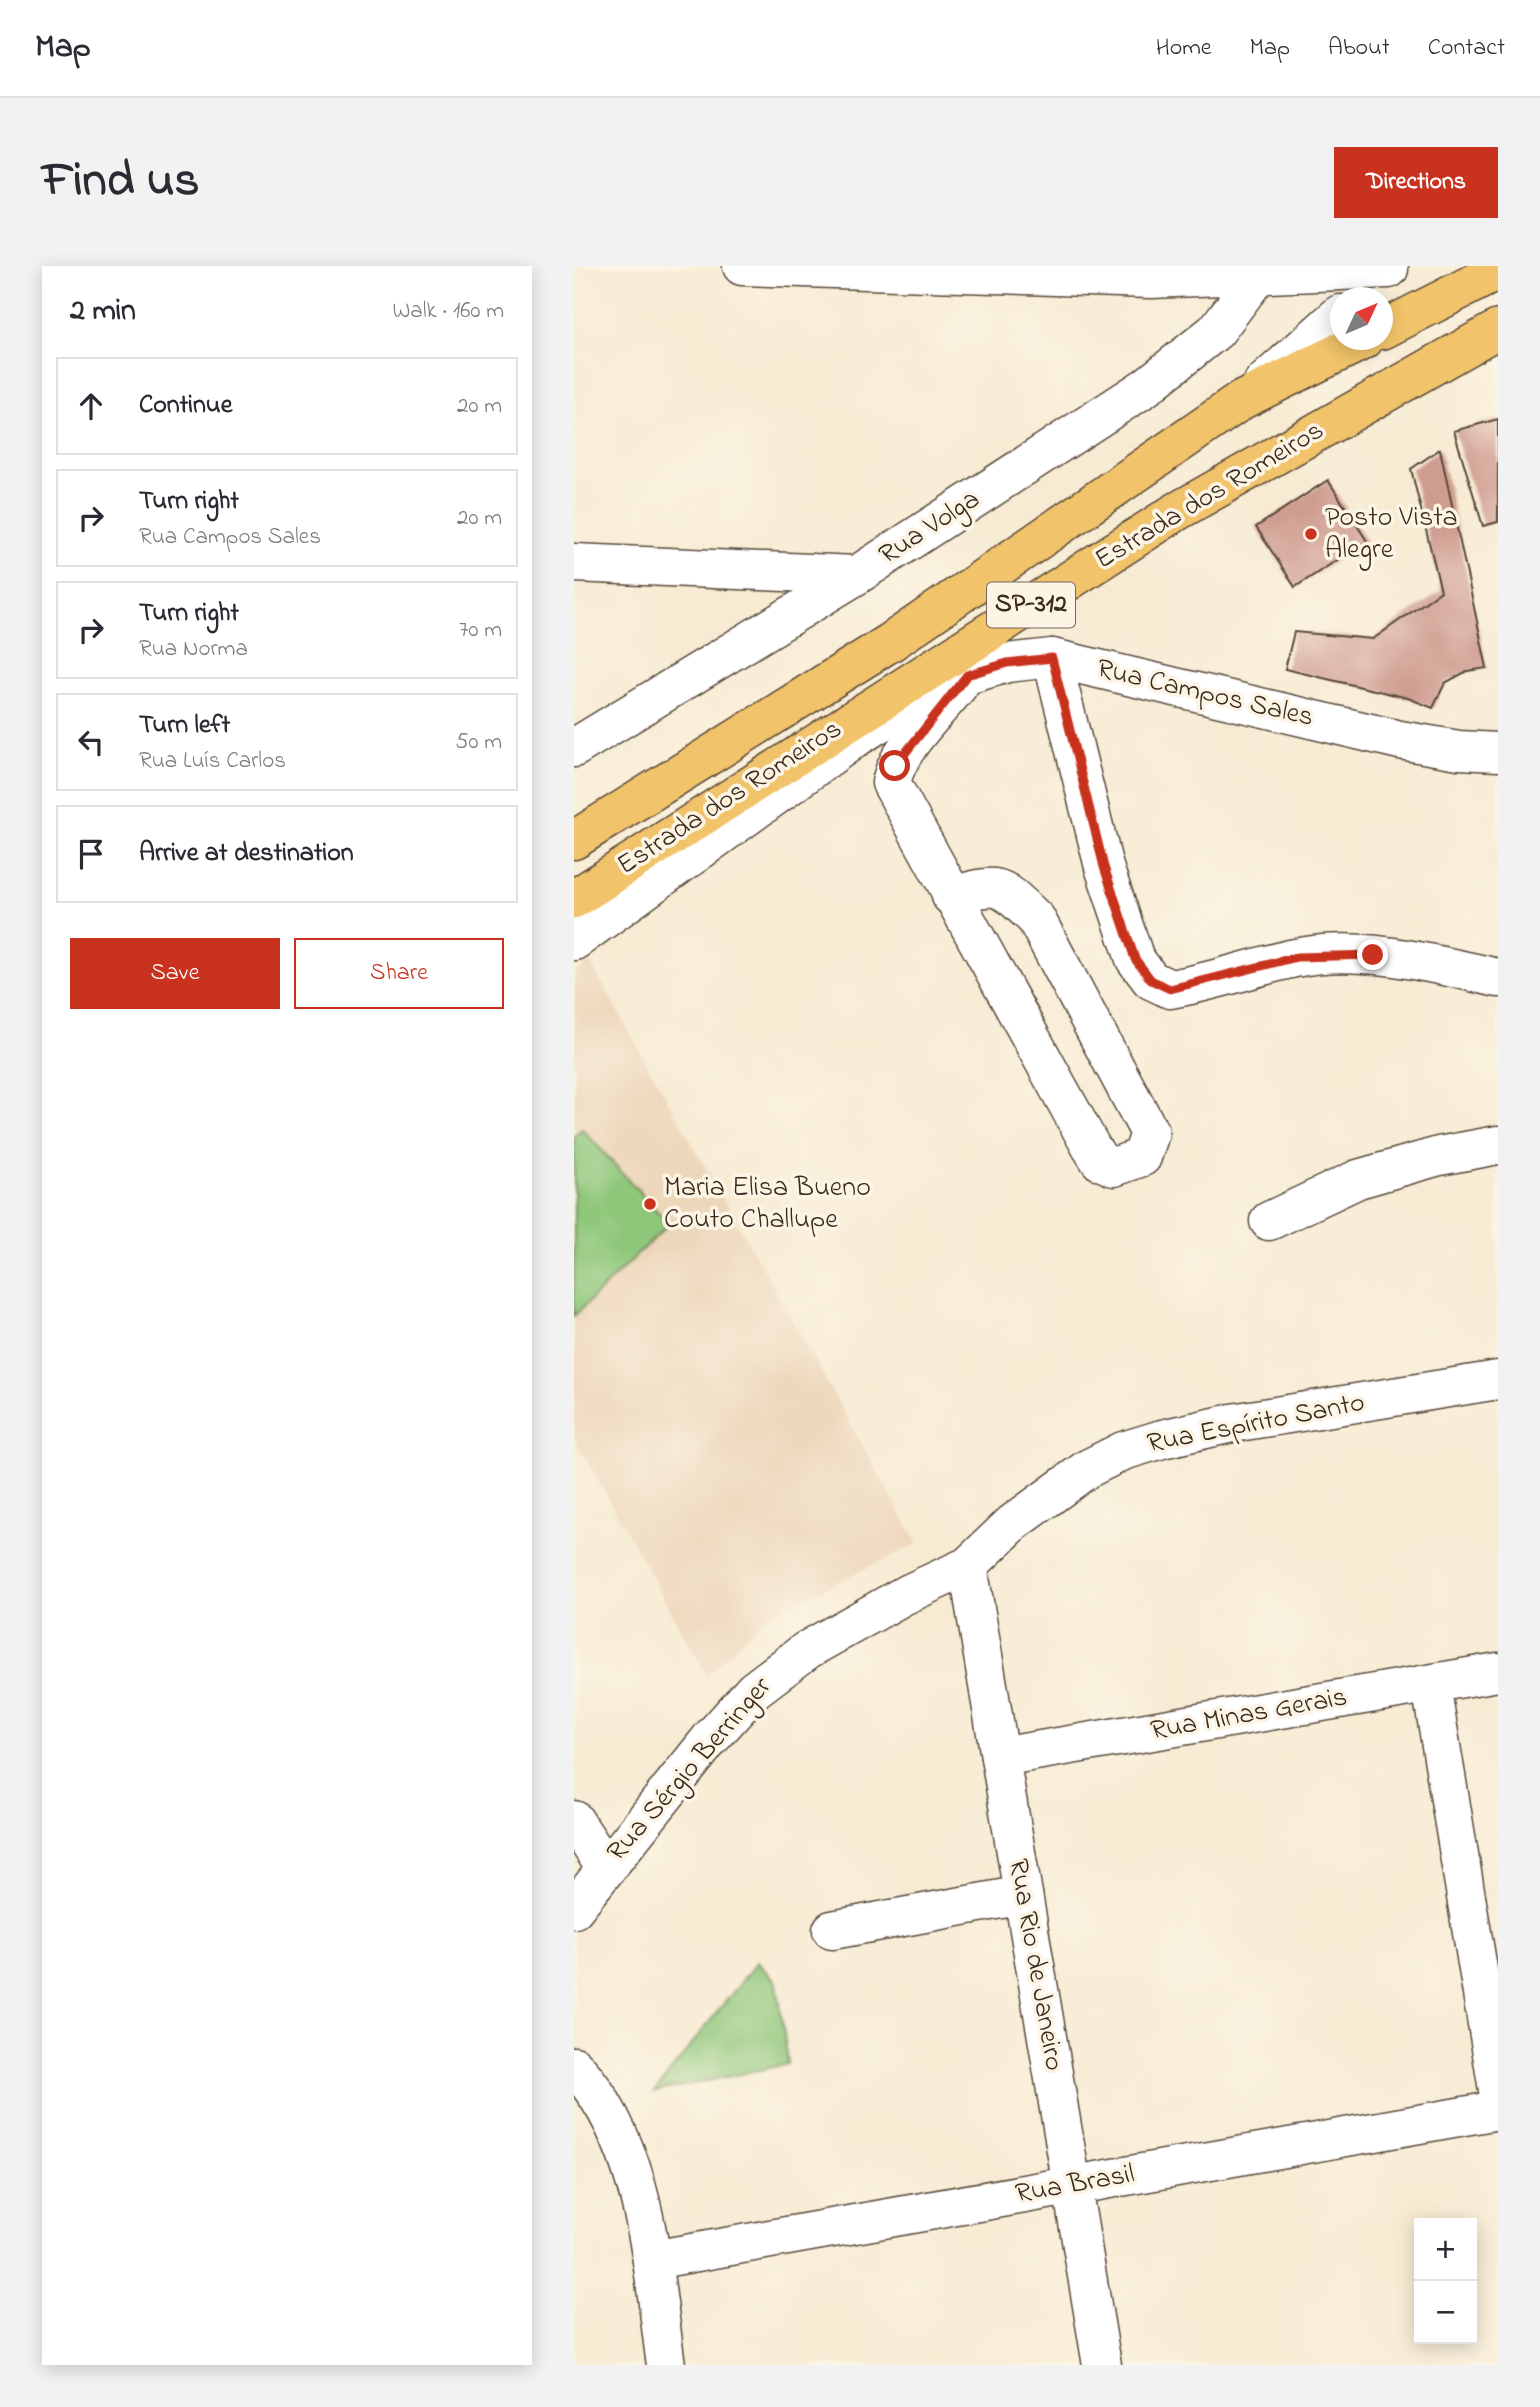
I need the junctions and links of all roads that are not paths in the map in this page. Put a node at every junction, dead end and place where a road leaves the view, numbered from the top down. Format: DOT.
graph roads {
  1 [pos="742,266"];
  2 [pos="1390,267"];
  3 [pos="1498,271"];
  4 [pos="1272,273"];
  5 [pos="1369,287"];
  6 [pos="1330,324"];
  7 [pos="1393,324"];
  8 [pos="1498,329"];
  9 [pos="1344,350"];
  10 [pos="1242,400"];
  11 [pos="574,563"];
  12 [pos="857,575"];
  13 [pos="1052,658"];
  14 [pos="967,675"];
  15 [pos="574,748"];
  16 [pos="1498,752"];
  17 [pos="574,840"];
  18 [pos="951,896"];
  19 [pos="574,899"];
  20 [pos="574,941"];
  21 [pos="1498,978"];
  22 [pos="1498,1145"];
  23 [pos="1269,1220"];
  24 [pos="1498,1380"];
  25 [pos="968,1566"];
  26 [pos="1498,1672"];
  27 [pos="1431,1685"];
  28 [pos="1000,1757"];
  29 [pos="574,1820"];
  30 [pos="605,1867"];
  31 [pos="1023,1895"];
  32 [pos="574,1909"];
  33 [pos="832,1930"];
  34 [pos="574,2066"];
  35 [pos="1498,2090"];
  36 [pos="1498,2110"];
  37 [pos="1072,2185"];
  38 [pos="652,2260"];
  39 [pos="666,2365"];
  40 [pos="1102,2365"];
  1 -- 4 [label="street"];
  2 -- 4 [label="street"];
  2 -- 5 [label="street"];
  3 -- 7 [label="main road"];
  4 -- 6 [label="street"];
  4 -- 12 [label="street, Rua Volga"];
  6 -- 10 [label="street"];
  8 -- 19 [label="main road, Estrada dos Romeiros / SP-312"];
  9 -- 10 [label="main road, Estrada dos Romeiros / SP-312"];
  10 -- 17 [label="main road, Estrada dos Romeiros / SP-312"];
  11 -- 12 [label="street"];
  12 -- 15 [label="street, Rua Volga"];
  13 -- 14 [label="street, Rua Campos Sales"];
  13 -- 16 [label="street, Rua Campos Sales"];
  13 -- 21 [label="street"];
  14 -- 18 [label="street"];
  14 -- 20 [label="street, Rua Campos Sales"];
  18 -- 18 [label="street"];
  22 -- 23 [label="street"];
  24 -- 25 [label="street, Rua Espírito Santo"];
  25 -- 28 [label="street, Rua Rio de Janeiro"];
  25 -- 30 [label="street, Rua Sérgio Berringer"];
  26 -- 27 [label="street, Rua Minas Gerais"];
  27 -- 28 [label="street, Rua Minas Gerais"];
  27 -- 35 [label="street"];
  28 -- 31 [label="street, Rua Rio de Janeiro"];
  29 -- 30 [label="street"];
  30 -- 32 [label="street, Rua Sérgio Berringer"];
  31 -- 33 [label="street"];
  31 -- 37 [label="street, Rua Rio de Janeiro"];
  34 -- 38 [label="street"];
  36 -- 37 [label="street, Rua Brasil"];
  37 -- 38 [label="street, Rua Brasil"];
  37 -- 40 [label="street, Rua Rio de Janeiro"];
  38 -- 39 [label="street"];
}
